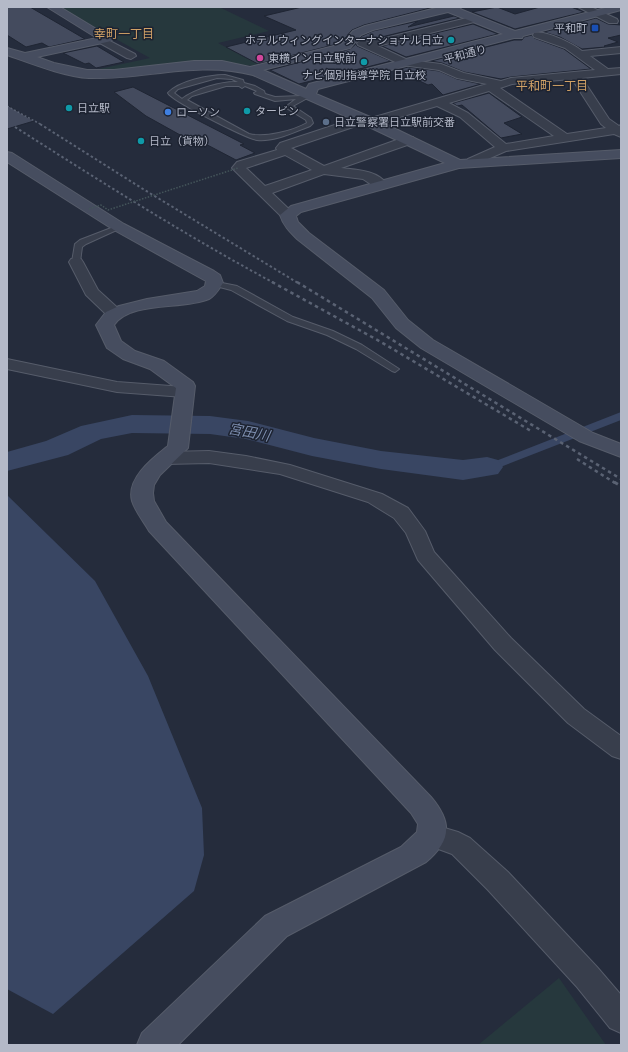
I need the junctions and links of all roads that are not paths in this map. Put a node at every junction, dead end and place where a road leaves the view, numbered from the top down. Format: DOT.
graph roads {
  1 [pos="52,7"];
  2 [pos="583,7"];
  3 [pos="621,7"];
  4 [pos="450,8"];
  5 [pos="609,18"];
  6 [pos="475,19"];
  7 [pos="569,32"];
  8 [pos="102,40"];
  9 [pos="528,40"];
  10 [pos="351,41"];
  11 [pos="368,45"];
  12 [pos="621,50"];
  13 [pos="7,51"];
  14 [pos="581,54"];
  15 [pos="131,56"];
  16 [pos="23,57"];
  17 [pos="406,63"];
  18 [pos="456,63"];
  19 [pos="424,65"];
  20 [pos="441,67"];
  21 [pos="251,70"];
  22 [pos="621,71"];
  23 [pos="606,72"];
  24 [pos="411,74"];
  25 [pos="575,75"];
  26 [pos="242,84"];
  27 [pos="496,86"];
  28 [pos="337,94"];
  29 [pos="309,95"];
  30 [pos="269,98"];
  31 [pos="438,102"];
  32 [pos="186,103"];
  33 [pos="291,109"];
  34 [pos="367,121"];
  35 [pos="620,131"];
  36 [pos="565,138"];
  37 [pos="409,140"];
  38 [pos="503,148"];
  39 [pos="285,151"];
  40 [pos="621,154"];
  41 [pos="7,156"];
  42 [pos="465,163"];
  43 [pos="322,170"];
  44 [pos="380,184"];
  45 [pos="264,191"];
  46 [pos="288,215"];
  47 [pos="119,227"];
  48 [pos="76,262"];
  49 [pos="215,283"];
  50 [pos="115,314"];
  51 [pos="7,364"];
  52 [pos="395,369"];
  53 [pos="184,397"];
  54 [pos="621,451"];
  55 [pos="172,453"];
  56 [pos="621,749"];
  57 [pos="431,835"];
  58 [pos="621,1018"];
  59 [pos="154,1045"];
  1 -- 8 [label="street"];
  2 -- 5 [label="street"];
  3 -- 5 [label="street"];
  4 -- 6 [label="street"];
  4 -- 10 [label="street"];
  5 -- 9 [label="street"];
  5 -- 9 [label="street, 平和通り"];
  6 -- 9 [label="street"];
  6 -- 11 [label="street"];
  7 -- 9 [label="street"];
  8 -- 15 [label="street"];
  8 -- 16 [label="street"];
  9 -- 14 [label="street"];
  9 -- 17 [label="street"];
  9 -- 19 [label="street, 平和通り"];
  10 -- 11 [label="street"];
  10 -- 21 [label="street"];
  11 -- 17 [label="street"];
  12 -- 14 [label="street"];
  13 -- 16 [label="street"];
  14 -- 23 [label="street"];
  16 -- 21 [label="street"];
  17 -- 19 [label="street"];
  17 -- 29 [label="street"];
  18 -- 20 [label="street"];
  19 -- 20 [label="street"];
  19 -- 29 [label="street, 平和通り"];
  20 -- 24 [label="street"];
  20 -- 27 [label="street"];
  21 -- 29 [label="street"];
  22 -- 23 [label="street"];
  23 -- 25 [label="street"];
  25 -- 27 [label="street"];
  25 -- 35 [label="street"];
  26 -- 30 [label="lane"];
  26 -- 32 [label="lane"];
  26 -- 32 [label="lane"];
  27 -- 31 [label="street"];
  27 -- 36 [label="street"];
  28 -- 29 [label="street"];
  29 -- 30 [label="lane"];
  29 -- 33 [label="lane"];
  29 -- 34 [label="street"];
  30 -- 33 [label="lane"];
  31 -- 34 [label="street"];
  31 -- 38 [label="street"];
  32 -- 33 [label="lane"];
  34 -- 37 [label="street"];
  34 -- 39 [label="street"];
  35 -- 36 [label="street"];
  36 -- 38 [label="street"];
  37 -- 42 [label="street"];
  37 -- 43 [label="street"];
  38 -- 42 [label="street"];
  39 -- 43 [label="street"];
  39 -- 45 [label="street"];
  40 -- 42 [label="street"];
  41 -- 47 [label="street"];
  42 -- 44 [label="street"];
  43 -- 44 [label="street"];
  43 -- 45 [label="street"];
  44 -- 46 [label="street"];
  45 -- 46 [label="street"];
  46 -- 54 [label="street"];
  47 -- 48 [label="lane"];
  47 -- 49 [label="street"];
  48 -- 50 [label="street"];
  49 -- 50 [label="street"];
  49 -- 52 [label="lane"];
  50 -- 53 [label="street"];
  51 -- 53 [label="street"];
  53 -- 55 [label="street"];
  55 -- 56 [label="street"];
  55 -- 57 [label="street"];
  57 -- 58 [label="street"];
  57 -- 59 [label="street"];
}
